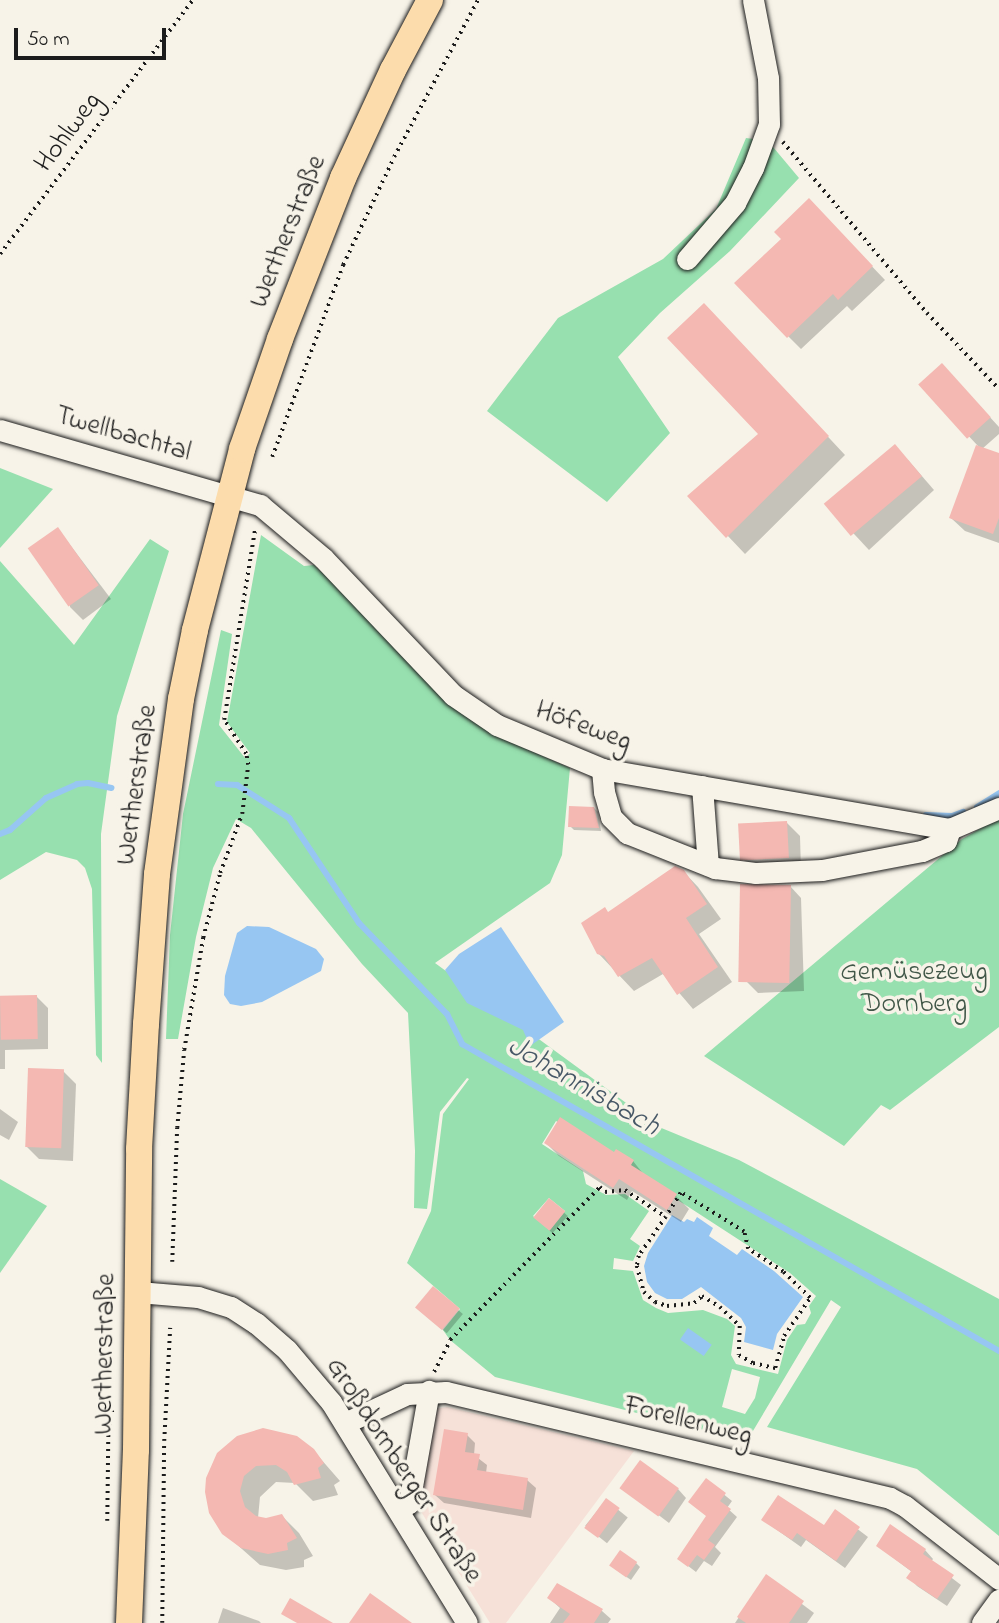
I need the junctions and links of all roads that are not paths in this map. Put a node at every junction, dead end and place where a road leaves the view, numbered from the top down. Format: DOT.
graph roads {
  1 [pos="430,0"];
  2 [pos="753,0"];
  3 [pos="687,259"];
  4 [pos="0,430"];
  5 [pos="230,495"];
  6 [pos="603,769"];
  7 [pos="702,786"];
  8 [pos="999,808"];
  9 [pos="950,829"];
  10 [pos="708,866"];
  11 [pos="138,1292"];
  12 [pos="429,1391"];
  13 [pos="345,1423"];
  14 [pos="398,1509"];
  15 [pos="999,1579"];
  16 [pos="999,1600"];
  17 [pos="129,1623"];
  18 [pos="467,1623"];
  19 [pos="982,1623"];
  1 -- 5 [label="main road, Wertherstraße"];
  2 -- 3 [label="street"];
  4 -- 5 [label="street, Twellbachtal"];
  5 -- 6 [label="street, Höfeweg"];
  5 -- 11 [label="main road, Wertherstraße"];
  6 -- 7 [label="street, Höfeweg"];
  6 -- 10 [label="street"];
  7 -- 9 [label="street, Höfeweg"];
  7 -- 10 [label="street"];
  8 -- 9 [label="street"];
  9 -- 10 [label="street"];
  11 -- 13 [label="street, Großdornberger Straße"];
  11 -- 17 [label="main road, Wertherstraße"];
  12 -- 13 [label="street, Forellenweg"];
  12 -- 14 [label="street"];
  12 -- 15 [label="street, Forellenweg"];
  13 -- 14 [label="street, Großdornberger Straße"];
  14 -- 18 [label="street, Großdornberger Straße"];
  16 -- 19 [label="street"];
}
